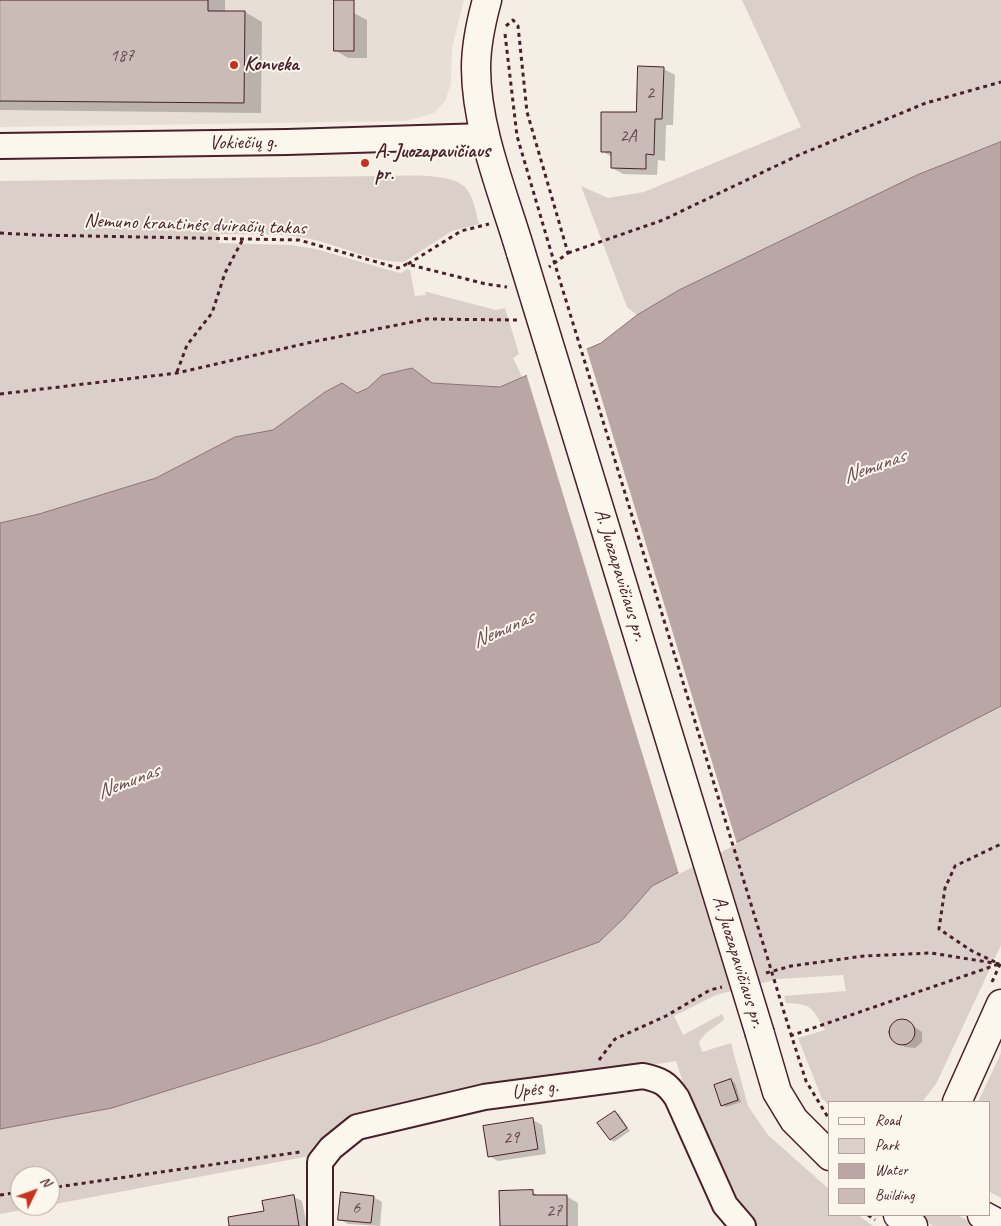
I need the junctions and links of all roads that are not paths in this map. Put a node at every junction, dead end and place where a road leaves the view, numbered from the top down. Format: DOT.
graph roads {
  1 [pos="487,0"];
  2 [pos="486,136"];
  3 [pos="0,146"];
  4 [pos="1001,1004"];
  5 [pos="957,1101"];
  6 [pos="823,1133"];
  7 [pos="828,1149"];
  8 [pos="899,1216"];
  9 [pos="984,1216"];
  10 [pos="1001,1225"];
  11 [pos="320,1226"];
  12 [pos="743,1226"];
  13 [pos="914,1226"];
  1 -- 2 [label="main road, A. Juozapavičiaus pr."];
  2 -- 3 [label="street, Vokiečių g."];
  2 -- 6 [label="main road, A. Juozapavičiaus pr., bridge"];
  4 -- 5 [label="main road"];
  6 -- 7 [label="main road, A. Juozapavičiaus pr."];
  8 -- 13 [label="main road"];
  9 -- 10 [label="main road"];
  11 -- 12 [label="street, Upės g."];
}
